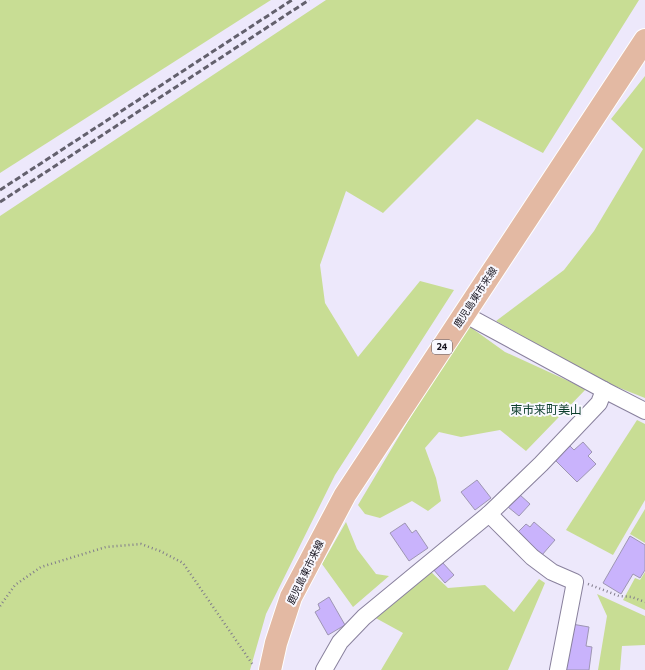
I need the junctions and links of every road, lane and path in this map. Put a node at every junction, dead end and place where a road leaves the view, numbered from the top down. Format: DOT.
graph roads {
  1 [pos="645,40"];
  2 [pos="464,314"];
  3 [pos="604,390"];
  4 [pos="645,411"];
  5 [pos="489,514"];
  6 [pos="575,582"];
  7 [pos="645,602"];
  8 [pos="0,606"];
  9 [pos="256,670"];
  10 [pos="270,670"];
  11 [pos="324,670"];
  12 [pos="558,670"];
  1 -- 2 [label="main road, 鹿児島東市来線 / 24"];
  2 -- 3 [label="street"];
  2 -- 10 [label="main road, 鹿児島東市来線 / 24"];
  3 -- 4 [label="street"];
  3 -- 5 [label="street"];
  5 -- 6 [label="street"];
  5 -- 11 [label="street"];
  6 -- 7 [label="path"];
  6 -- 12 [label="street"];
  8 -- 9 [label="path"];
}
